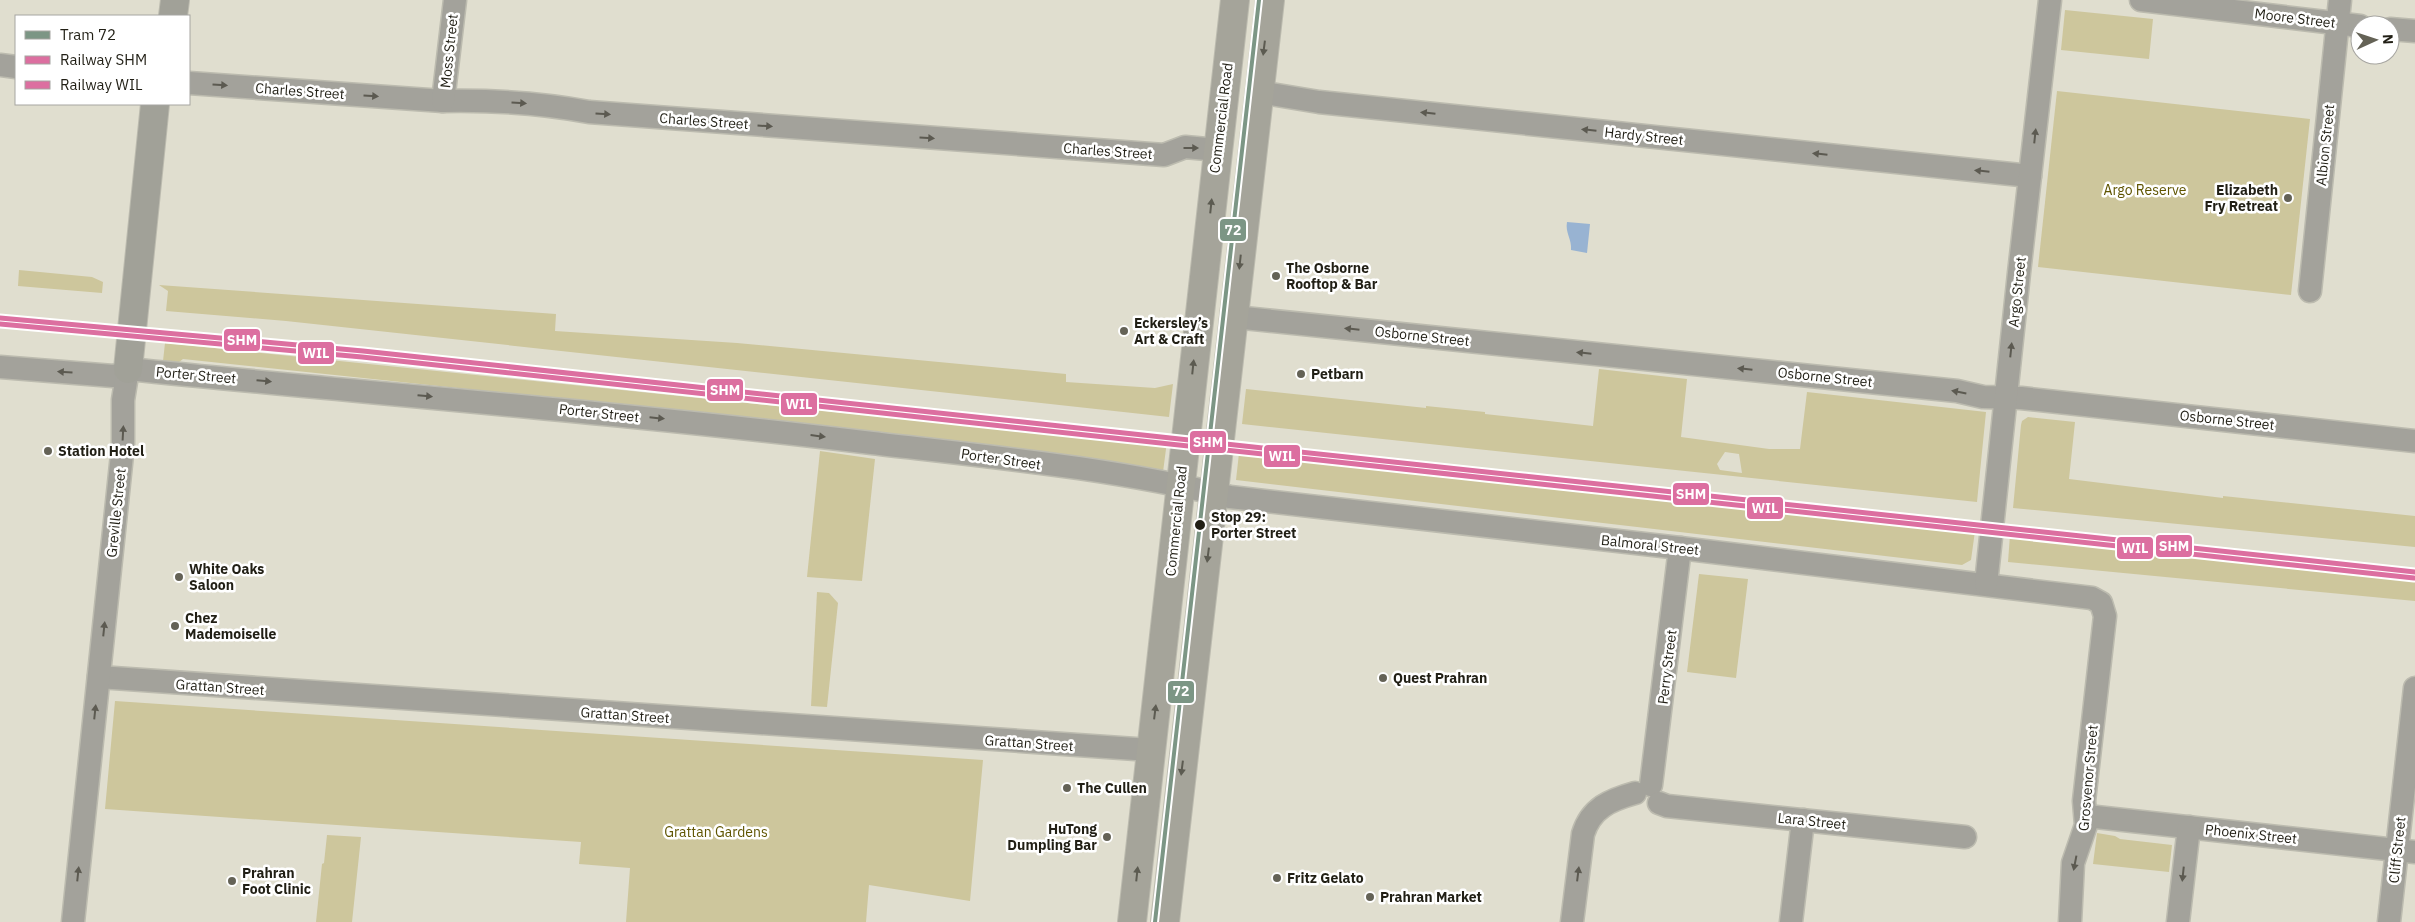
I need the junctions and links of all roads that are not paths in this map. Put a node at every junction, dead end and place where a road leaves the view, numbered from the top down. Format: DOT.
graph roads {
  1 [pos="175,0"];
  2 [pos="454,0"];
  3 [pos="1235,0"];
  4 [pos="1270,0"];
  5 [pos="2050,0"];
  6 [pos="2141,0"];
  7 [pos="2340,0"];
  8 [pos="173,15"];
  9 [pos="2338,23"];
  10 [pos="2350,25"];
  11 [pos="2400,30"];
  12 [pos="2415,31"];
  13 [pos="0,66"];
  14 [pos="15,67"];
  15 [pos="190,82"];
  16 [pos="1259,92"];
  17 [pos="443,101"];
  18 [pos="155,105"];
  19 [pos="1218,150"];
  20 [pos="2030,176"];
  21 [pos="2310,291"];
  22 [pos="1234,317"];
  23 [pos="0,367"];
  24 [pos="128,369"];
  25 [pos="2007,398"];
  26 [pos="2415,441"];
  27 [pos="1197,489"];
  28 [pos="1680,548"];
  29 [pos="1986,584"];
  30 [pos="2101,603"];
  31 [pos="99,678"];
  32 [pos="2415,688"];
  33 [pos="1150,750"];
  34 [pos="1649,794"];
  35 [pos="2087,816"];
  36 [pos="1803,820"];
  37 [pos="2189,827"];
  38 [pos="1965,836"];
  39 [pos="2406,851"];
  40 [pos="73,922"];
  41 [pos="1132,922"];
  42 [pos="1165,922"];
  43 [pos="1572,922"];
  44 [pos="1791,922"];
  45 [pos="2070,922"];
  46 [pos="2178,922"];
  47 [pos="2388,922"];
  1 -- 8 [label="street"];
  2 -- 17 [label="street, Moss Street"];
  3 -- 19 [label="main road, Commercial Road"];
  4 -- 16 [label="main road, Commercial Road, one-way"];
  20 -- 5 [label="street, Argo Street, one-way"];
  6 -- 9 [label="street, Moore Street"];
  7 -- 9 [label="street, Albion Street"];
  9 -- 10 [label="street, Moore Street"];
  9 -- 21 [label="street, Albion Street"];
  11 -- 12 [label="street"];
  13 -- 14 [label="street"];
  15 -- 17 [label="street, Charles Street, one-way"];
  20 -- 16 [label="street, Hardy Street, one-way"];
  16 -- 22 [label="main road, Commercial Road, one-way"];
  17 -- 19 [label="street, Charles Street, one-way"];
  18 -- 24 [label="street, Greville Street"];
  27 -- 19 [label="main road, Commercial Road, one-way"];
  25 -- 20 [label="street, Argo Street, one-way"];
  25 -- 22 [label="street, Osborne Street, one-way"];
  22 -- 27 [label="main road, Commercial Road"];
  24 -- 23 [label="street, Porter Street, one-way"];
  24 -- 27 [label="street, Porter Street, one-way"];
  31 -- 24 [label="street, Greville Street, one-way"];
  25 -- 26 [label="street, Osborne Street"];
  25 -- 29 [label="street, Argo Street"];
  27 -- 28 [label="street, Balmoral Street"];
  33 -- 27 [label="main road, Commercial Road, one-way"];
  27 -- 42 [label="main road, Commercial Road, one-way"];
  28 -- 29 [label="street, Balmoral Street"];
  28 -- 34 [label="street, Perry Street"];
  29 -- 30 [label="street, Balmoral Street"];
  30 -- 35 [label="street, Grosvenor Street"];
  31 -- 33 [label="street, Grattan Street"];
  40 -- 31 [label="street, Greville Street, one-way"];
  32 -- 39 [label="street, Cliff Street"];
  41 -- 33 [label="main road, Commercial Road, one-way"];
  34 -- 36 [label="street, Lara Street"];
  43 -- 34 [label="street, one-way"];
  35 -- 37 [label="street, Phoenix Street"];
  35 -- 45 [label="street, Grosvenor Street, one-way"];
  36 -- 38 [label="street, Lara Street"];
  36 -- 44 [label="street"];
  37 -- 39 [label="street, Phoenix Street"];
  37 -- 46 [label="street, one-way"];
  39 -- 47 [label="street, Cliff Street"];
}
